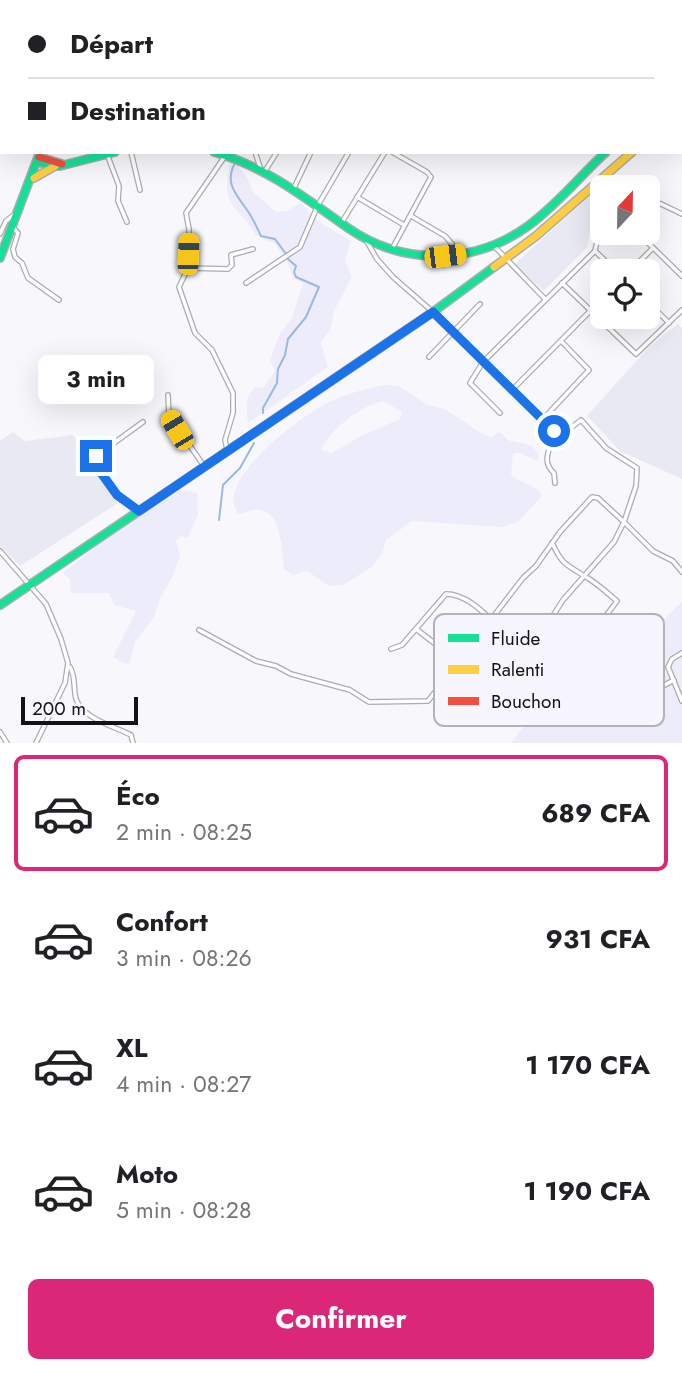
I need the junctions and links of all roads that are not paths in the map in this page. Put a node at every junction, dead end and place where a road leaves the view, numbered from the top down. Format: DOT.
graph roads {
  1 [pos="107,154"];
  2 [pos="111,154"];
  3 [pos="131,154"];
  4 [pos="220,154"];
  5 [pos="256,154"];
  6 [pos="276,154"];
  7 [pos="310,154"];
  8 [pos="348,154"];
  9 [pos="384,154"];
  10 [pos="395,154"];
  11 [pos="604,154"];
  12 [pos="630,154"];
  13 [pos="226,156"];
  14 [pos="40,157"];
  15 [pos="59,165"];
  16 [pos="263,171"];
  17 [pos="605,175"];
  18 [pos="34,178"];
  19 [pos="294,188"];
  20 [pos="590,188"];
  21 [pos="140,190"];
  22 [pos="357,197"];
  23 [pos="660,203"];
  24 [pos="318,205"];
  25 [pos="682,214"];
  26 [pos="17,216"];
  27 [pos="410,216"];
  28 [pos="127,222"];
  29 [pos="342,222"];
  30 [pos="0,223"];
  31 [pos="10,224"];
  32 [pos="404,225"];
  33 [pos="0,234"];
  34 [pos="365,238"];
  35 [pos="596,245"];
  36 [pos="650,245"];
  37 [pos="494,246"];
  38 [pos="653,248"];
  39 [pos="253,249"];
  40 [pos="391,249"];
  41 [pos="595,251"];
  42 [pos="461,254"];
  43 [pos="0,258"];
  44 [pos="507,259"];
  45 [pos="603,259"];
  46 [pos="642,259"];
  47 [pos="188,268"];
  48 [pos="682,276"];
  49 [pos="246,283"];
  50 [pos="562,284"];
  51 [pos="545,299"];
  52 [pos="59,300"];
  53 [pos="480,304"];
  54 [pos="682,310"];
  55 [pos="590,311"];
  56 [pos="433,312"];
  57 [pos="660,314"];
  58 [pos="669,323"];
  59 [pos="609,329"];
  60 [pos="453,333"];
  61 [pos="561,341"];
  62 [pos="429,357"];
  63 [pos="483,362"];
  64 [pos="512,390"];
  65 [pos="168,395"];
  66 [pos="500,413"];
  67 [pos="543,419"];
  68 [pos="143,422"];
  69 [pos="555,435"];
  70 [pos="227,450"];
  71 [pos="204,466"];
  72 [pos="555,483"];
  73 [pos="139,511"];
  74 [pos="624,522"];
  75 [pos="552,543"];
  76 [pos="0,551"];
  77 [pos="682,572"];
  78 [pos="586,576"];
  79 [pos="31,584"];
  80 [pos="0,605"];
  81 [pos="485,614"];
  82 [pos="497,614"];
  83 [pos="554,614"];
  84 [pos="607,614"];
  85 [pos="416,629"];
  86 [pos="199,630"];
  87 [pos="434,643"];
  88 [pos="391,649"];
  89 [pos="682,653"];
  90 [pos="68,663"];
  91 [pos="674,681"];
  92 [pos="664,686"];
  93 [pos="434,693"];
  94 [pos="682,701"];
  95 [pos="0,732"];
  96 [pos="7,743"];
  97 [pos="36,743"];
  98 [pos="133,743"];
  1 -- 15 [label="main road"];
  2 -- 28 [label="street"];
  3 -- 21 [label="street"];
  4 -- 13 [label="main road"];
  5 -- 16 [label="street"];
  6 -- 16 [label="street"];
  7 -- 19 [label="street"];
  8 -- 24 [label="street"];
  9 -- 22 [label="street"];
  10 -- 27 [label="street"];
  11 -- 37 [label="main road"];
  12 -- 17 [label="main road"];
  13 -- 16 [label="main road"];
  13 -- 47 [label="street"];
  14 -- 15 [label="main road"];
  14 -- 18 [label="main road"];
  14 -- 26 [label="main road"];
  15 -- 18 [label="main road"];
  16 -- 19 [label="main road"];
  18 -- 26 [label="main road"];
  19 -- 24 [label="main road"];
  20 -- 44 [label="main road"];
  22 -- 29 [label="street"];
  22 -- 32 [label="street"];
  23 -- 25 [label="street"];
  24 -- 29 [label="main road"];
  24 -- 49 [label="street"];
  26 -- 31 [label="main road"];
  27 -- 32 [label="street"];
  27 -- 42 [label="street"];
  29 -- 34 [label="main road"];
  30 -- 31 [label="street"];
  31 -- 33 [label="street"];
  31 -- 43 [label="main road"];
  31 -- 52 [label="street"];
  32 -- 40 [label="street"];
  34 -- 40 [label="main road"];
  34 -- 56 [label="street"];
  35 -- 41 [label="street"];
  36 -- 38 [label="street"];
  37 -- 42 [label="main road"];
  37 -- 44 [label="street"];
  38 -- 46 [label="street"];
  38 -- 48 [label="street"];
  39 -- 47 [label="street"];
  40 -- 42 [label="main road"];
  41 -- 45 [label="street"];
  41 -- 50 [label="street"];
  44 -- 51 [label="street"];
  44 -- 56 [label="main road"];
  47 -- 70 [label="street"];
  50 -- 51 [label="street"];
  50 -- 55 [label="street"];
  51 -- 63 [label="street"];
  53 -- 60 [label="street"];
  54 -- 58 [label="street"];
  55 -- 61 [label="street"];
  56 -- 60 [label="street"];
  56 -- 70 [label="main road"];
  57 -- 58 [label="street"];
  58 -- 59 [label="street"];
  60 -- 62 [label="street"];
  60 -- 63 [label="street"];
  61 -- 64 [label="street"];
  61 -- 67 [label="street"];
  63 -- 64 [label="street"];
  63 -- 66 [label="street"];
  64 -- 67 [label="street"];
  65 -- 71 [label="street"];
  67 -- 69 [label="street"];
  68 -- 73 [label="street"];
  69 -- 72 [label="street"];
  69 -- 74 [label="street"];
  70 -- 71 [label="main road"];
  71 -- 73 [label="main road"];
  73 -- 79 [label="main road"];
  74 -- 75 [label="street"];
  74 -- 77 [label="street"];
  74 -- 78 [label="street"];
  75 -- 78 [label="street"];
  75 -- 82 [label="street"];
  76 -- 79 [label="street"];
  78 -- 83 [label="street"];
  78 -- 84 [label="street"];
  79 -- 80 [label="main road"];
  79 -- 90 [label="street"];
  81 -- 85 [label="street"];
  85 -- 87 [label="street"];
  85 -- 88 [label="street"];
  86 -- 93 [label="street"];
  89 -- 91 [label="street"];
  90 -- 97 [label="street"];
  90 -- 98 [label="street"];
  91 -- 92 [label="street"];
  91 -- 94 [label="street"];
  95 -- 96 [label="street"];
}
